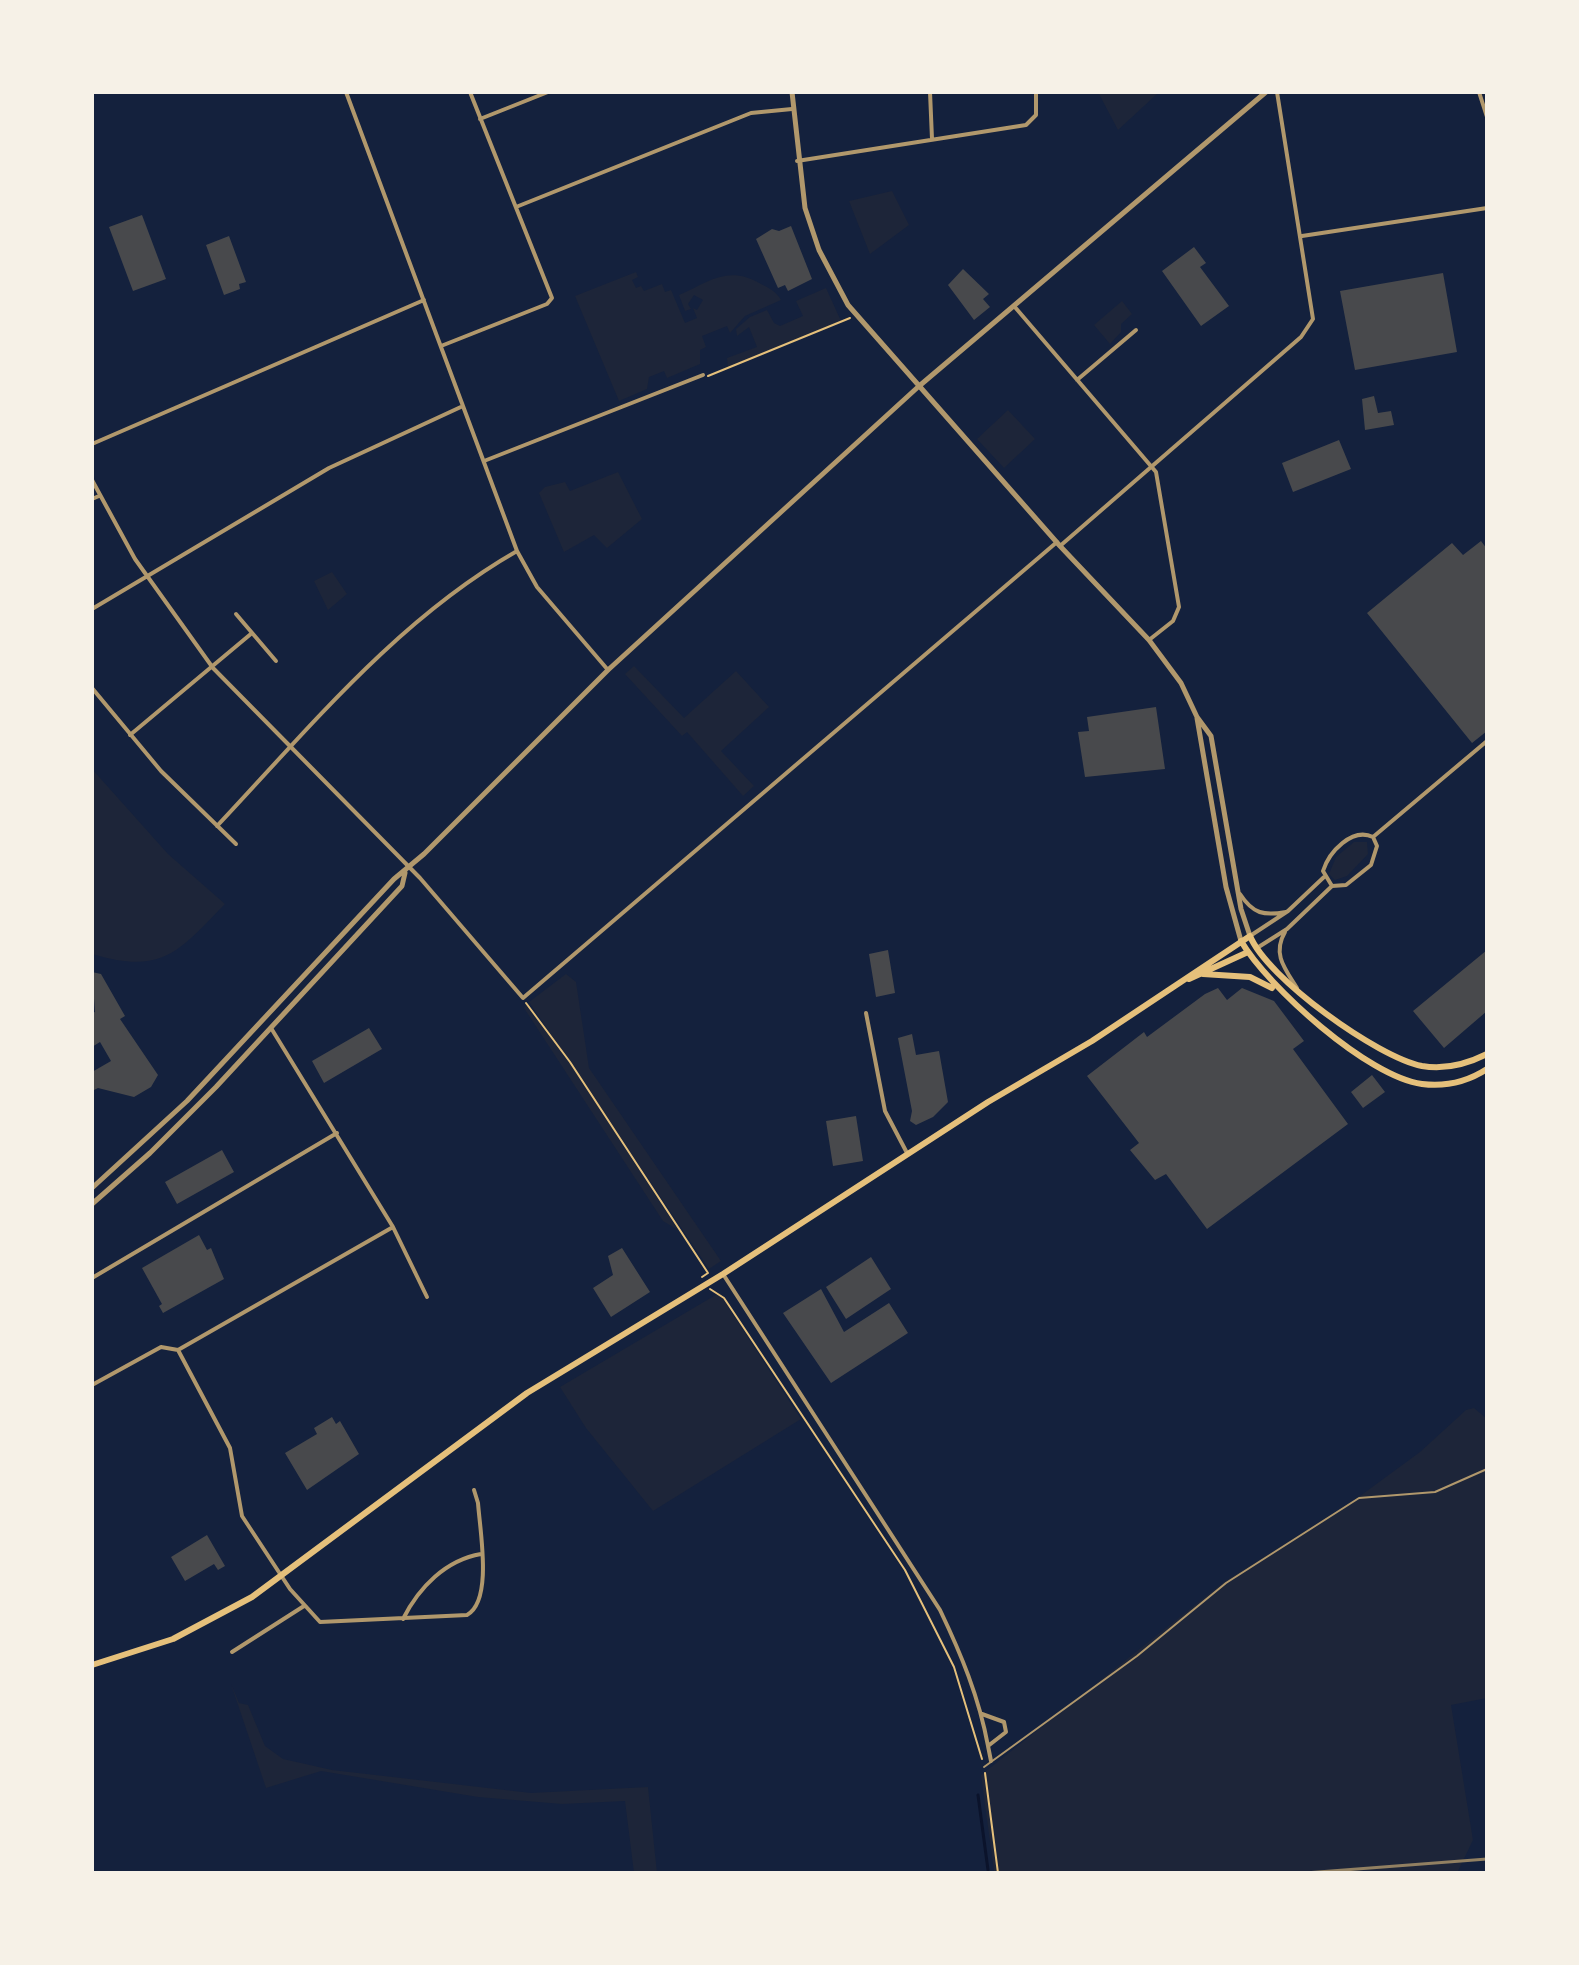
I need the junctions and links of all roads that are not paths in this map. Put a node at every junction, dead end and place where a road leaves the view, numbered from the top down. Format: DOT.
graph roads {
  1 [pos="346,92"];
  2 [pos="470,92"];
  3 [pos="548,92"];
  4 [pos="792,92"];
  5 [pos="930,92"];
  6 [pos="1036,92"];
  7 [pos="1266,92"];
  8 [pos="1277,92"];
  9 [pos="1479,92"];
  10 [pos="792,109"];
  11 [pos="1487,117"];
  12 [pos="480,119"];
  13 [pos="932,139"];
  14 [pos="797,161"];
  15 [pos="516,207"];
  16 [pos="1487,208"];
  17 [pos="1302,236"];
  18 [pos="424,300"];
  19 [pos="1014,306"];
  20 [pos="1136,330"];
  21 [pos="441,346"];
  22 [pos="703,375"];
  23 [pos="1077,380"];
  24 [pos="918,387"];
  25 [pos="463,406"];
  26 [pos="92,444"];
  27 [pos="484,461"];
  28 [pos="1151,466"];
  29 [pos="92,480"];
  30 [pos="99,496"];
  31 [pos="92,499"];
  32 [pos="1058,544"];
  33 [pos="517,551"];
  34 [pos="146,577"];
  35 [pos="92,609"];
  36 [pos="236,614"];
  37 [pos="252,633"];
  38 [pos="1149,640"];
  39 [pos="276,661"];
  40 [pos="213,668"];
  41 [pos="608,670"];
  42 [pos="92,688"];
  43 [pos="1197,717"];
  44 [pos="130,735"];
  45 [pos="1487,741"];
  46 [pos="290,748"];
  47 [pos="217,826"];
  48 [pos="1373,837"];
  49 [pos="236,844"];
  50 [pos="408,870"];
  51 [pos="1324,877"];
  52 [pos="1332,886"];
  53 [pos="1239,892"];
  54 [pos="1288,911"];
  55 [pos="1287,929"];
  56 [pos="1250,936"];
  57 [pos="1241,941"];
  58 [pos="1251,951"];
  59 [pos="1203,974"];
  60 [pos="1186,981"];
  61 [pos="1281,994"];
  62 [pos="1301,994"];
  63 [pos="866,1013"];
  64 [pos="262,1021"];
  65 [pos="271,1028"];
  66 [pos="1487,1054"];
  67 [pos="1487,1069"];
  68 [pos="337,1133"];
  69 [pos="907,1153"];
  70 [pos="92,1188"];
  71 [pos="92,1204"];
  72 [pos="393,1227"];
  73 [pos="723,1274"];
  74 [pos="92,1278"];
  75 [pos="427,1297"];
  76 [pos="178,1350"];
  77 [pos="92,1385"];
  78 [pos="1487,1469"];
  79 [pos="474,1490"];
  80 [pos="481,1554"];
  81 [pos="282,1578"];
  82 [pos="304,1606"];
  83 [pos="403,1619"];
  84 [pos="232,1652"];
  85 [pos="92,1665"];
  86 [pos="982,1714"];
  87 [pos="988,1746"];
  88 [pos="991,1761"];
  89 [pos="984,1767"];
  1 -- 18 [label="street"];
  2 -- 12 [label="street"];
  3 -- 12 [label="street"];
  4 -- 10 [label="street"];
  5 -- 13 [label="street"];
  6 -- 13 [label="street"];
  7 -- 19 [label="street"];
  8 -- 17 [label="street"];
  9 -- 11 [label="street"];
  10 -- 14 [label="street"];
  10 -- 15 [label="street"];
  12 -- 15 [label="street"];
  13 -- 14 [label="street"];
  14 -- 24 [label="street"];
  15 -- 21 [label="street"];
  16 -- 17 [label="street"];
  17 -- 28 [label="street"];
  18 -- 21 [label="street"];
  18 -- 26 [label="street"];
  19 -- 23 [label="street"];
  19 -- 24 [label="street"];
  20 -- 23 [label="street"];
  21 -- 25 [label="street"];
  22 -- 27 [label="street"];
  23 -- 28 [label="street"];
  24 -- 32 [label="street"];
  24 -- 41 [label="street"];
  25 -- 27 [label="street"];
  25 -- 34 [label="street"];
  27 -- 33 [label="street"];
  28 -- 32 [label="street"];
  28 -- 38 [label="street"];
  29 -- 30 [label="street"];
  30 -- 31 [label="street"];
  30 -- 34 [label="street"];
  32 -- 38 [label="street"];
  32 -- 50 [label="street"];
  33 -- 41 [label="street"];
  33 -- 46 [label="street"];
  34 -- 35 [label="street"];
  34 -- 40 [label="street"];
  36 -- 37 [label="street"];
  37 -- 39 [label="street"];
  37 -- 40 [label="street"];
  38 -- 43 [label="street"];
  40 -- 44 [label="street"];
  40 -- 46 [label="street"];
  41 -- 50 [label="street"];
  42 -- 44 [label="street"];
  43 -- 53 [label="street"];
  43 -- 57 [label="street"];
  44 -- 47 [label="street"];
  45 -- 48 [label="street"];
  46 -- 47 [label="street"];
  46 -- 50 [label="street"];
  47 -- 49 [label="street"];
  48 -- 51 [label="street"];
  48 -- 52 [label="street"];
  50 -- 64 [label="street"];
  50 -- 65 [label="street"];
  51 -- 52 [label="street"];
  51 -- 54 [label="street"];
  52 -- 55 [label="street"];
  53 -- 54 [label="street"];
  53 -- 56 [label="street"];
  54 -- 56 [label="street"];
  55 -- 58 [label="street"];
  55 -- 62 [label="street"];
  56 -- 57 [label="main road"];
  56 -- 58 [label="main road"];
  57 -- 58 [label="main road"];
  57 -- 60 [label="main road"];
  58 -- 59 [label="main road"];
  58 -- 61 [label="main road"];
  58 -- 62 [label="main road"];
  59 -- 60 [label="main road"];
  59 -- 61 [label="main road"];
  60 -- 69 [label="main road"];
  61 -- 67 [label="main road"];
  62 -- 66 [label="main road"];
  63 -- 69 [label="street"];
  64 -- 65 [label="street"];
  64 -- 70 [label="street"];
  65 -- 68 [label="street"];
  65 -- 71 [label="street"];
  68 -- 72 [label="street"];
  68 -- 74 [label="street"];
  69 -- 73 [label="main road"];
  72 -- 75 [label="street"];
  72 -- 76 [label="street"];
  73 -- 81 [label="main road"];
  73 -- 86 [label="street"];
  76 -- 77 [label="street"];
  76 -- 81 [label="street"];
  78 -- 88 [label="lane"];
  79 -- 80 [label="street"];
  80 -- 83 [label="street"];
  80 -- 83 [label="street"];
  81 -- 82 [label="street"];
  81 -- 85 [label="main road"];
  82 -- 83 [label="street"];
  82 -- 84 [label="street"];
  86 -- 87 [label="street"];
  86 -- 87 [label="street"];
  87 -- 88 [label="street"];
  88 -- 89 [label="lane"];
}
